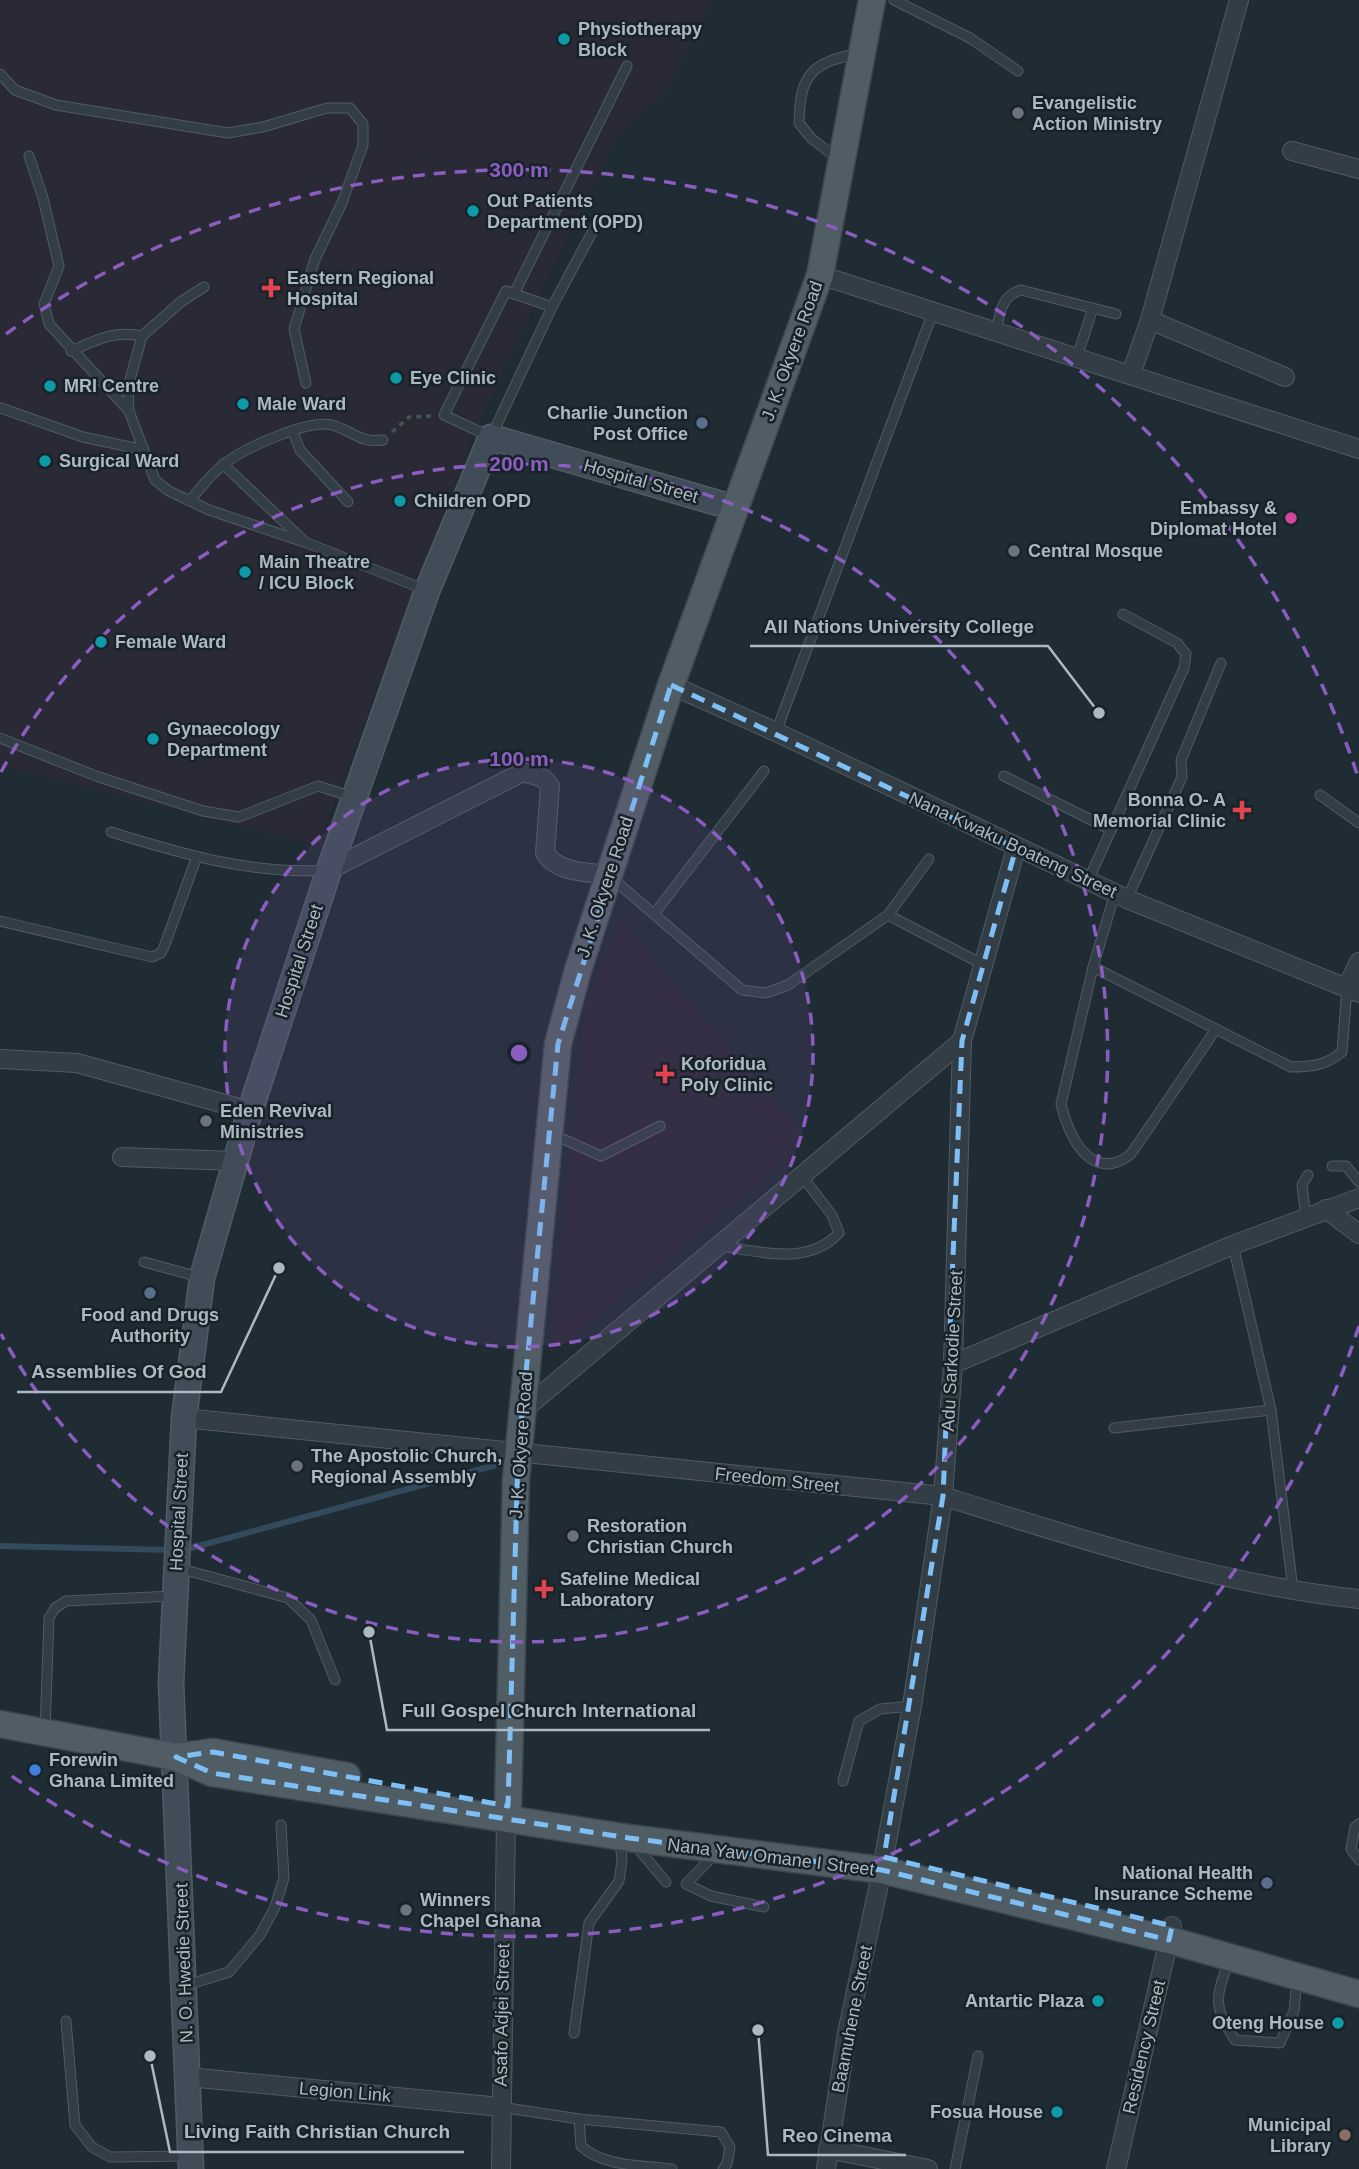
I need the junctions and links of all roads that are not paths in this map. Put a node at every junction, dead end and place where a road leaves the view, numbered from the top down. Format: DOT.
graph roads {
  1 [pos="872,0"];
  2 [pos="894,0"];
  3 [pos="1239,0"];
  4 [pos="864,52"];
  5 [pos="627,66"];
  6 [pos="1018,71"];
  7 [pos="0,74"];
  8 [pos="1292,151"];
  9 [pos="29,156"];
  10 [pos="844,163"];
  11 [pos="1359,169"];
  12 [pos="596,225"];
  13 [pos="820,275"];
  14 [pos="204,287"];
  15 [pos="514,294"];
  16 [pos="552,307"];
  17 [pos="1093,308"];
  18 [pos="933,313"];
  19 [pos="1116,314"];
  20 [pos="1150,320"];
  21 [pos="996,332"];
  22 [pos="142,336"];
  23 [pos="71,351"];
  24 [pos="1077,357"];
  25 [pos="1131,374"];
  26 [pos="1285,377"];
  27 [pos="306,383"];
  28 [pos="1,408"];
  29 [pos="129,411"];
  30 [pos="293,432"];
  31 [pos="491,437"];
  32 [pos="383,440"];
  33 [pos="1358,446"];
  34 [pos="144,450"];
  35 [pos="223,464"];
  36 [pos="189,501"];
  37 [pos="348,502"];
  38 [pos="735,508"];
  39 [pos="307,543"];
  40 [pos="427,591"];
  41 [pos="1123,614"];
  42 [pos="1221,663"];
  43 [pos="671,685"];
  44 [pos="776,732"];
  45 [pos="0,738"];
  46 [pos="764,771"];
  47 [pos="1004,776"];
  48 [pos="1320,795"];
  49 [pos="355,798"];
  50 [pos="1359,823"];
  51 [pos="1111,831"];
  52 [pos="111,832"];
  53 [pos="1016,848"];
  54 [pos="196,859"];
  55 [pos="929,859"];
  56 [pos="329,870"];
  57 [pos="609,875"];
  58 [pos="1088,881"];
  59 [pos="1121,896"];
  60 [pos="654,914"];
  61 [pos="888,915"];
  62 [pos="0,921"];
  63 [pos="1359,962"];
  64 [pos="982,964"];
  65 [pos="1093,967"];
  66 [pos="1353,990"];
  67 [pos="1216,1030"];
  68 [pos="962,1041"];
  69 [pos="0,1059"];
  70 [pos="250,1111"];
  71 [pos="660,1126"];
  72 [pos="549,1133"];
  73 [pos="122,1157"];
  74 [pos="235,1161"];
  75 [pos="1332,1166"];
  76 [pos="1308,1175"];
  77 [pos="802,1176"];
  78 [pos="1359,1182"];
  79 [pos="1359,1198"];
  80 [pos="1326,1209"];
  81 [pos="1306,1217"];
  82 [pos="1359,1234"];
  83 [pos="720,1245"];
  84 [pos="1233,1245"];
  85 [pos="144,1262"];
  86 [pos="202,1278"];
  87 [pos="953,1364"];
  88 [pos="1271,1410"];
  89 [pos="522,1411"];
  90 [pos="184,1418"];
  91 [pos="1114,1428"];
  92 [pos="518,1455"];
  93 [pos="943,1496"];
  94 [pos="176,1556"];
  95 [pos="1293,1592"];
  96 [pos="175,1596"];
  97 [pos="1359,1599"];
  98 [pos="335,1680"];
  99 [pos="912,1706"];
  100 [pos="0,1724"];
  101 [pos="45,1733"];
  102 [pos="176,1757"];
  103 [pos="842,1781"];
  104 [pos="507,1812"];
  105 [pos="1359,1824"];
  106 [pos="281,1825"];
  107 [pos="624,1838"];
  108 [pos="718,1851"];
  109 [pos="1359,1860"];
  110 [pos="883,1864"];
  111 [pos="666,1882"];
  112 [pos="764,1907"];
  113 [pos="1170,1933"];
  114 [pos="1231,1957"];
  115 [pos="1297,1975"];
  116 [pos="1359,1979"];
  117 [pos="185,1985"];
  118 [pos="1359,1994"];
  119 [pos="66,2021"];
  120 [pos="574,2033"];
  121 [pos="978,2056"];
  122 [pos="188,2077"];
  123 [pos="501,2107"];
  124 [pos="579,2119"];
  125 [pos="828,2149"];
  126 [pos="191,2162"];
  127 [pos="501,2169"];
  128 [pos="671,2169"];
  129 [pos="723,2169"];
  130 [pos="826,2169"];
  131 [pos="928,2169"];
  132 [pos="955,2169"];
  133 [pos="1116,2169"];
  1 -- 4 [label="main road, J. K. Okyere Road"];
  2 -- 6 [label="lane"];
  3 -- 20 [label="street"];
  4 -- 10 [label="main road, J. K. Okyere Road"];
  4 -- 10 [label="lane"];
  5 -- 15 [label="lane"];
  7 -- 27 [label="lane"];
  8 -- 11 [label="street"];
  9 -- 23 [label="lane"];
  10 -- 13 [label="main road, J. K. Okyere Road"];
  12 -- 16 [label="lane"];
  13 -- 18 [label="street"];
  13 -- 38 [label="main road, J. K. Okyere Road"];
  14 -- 22 [label="lane"];
  15 -- 16 [label="lane"];
  15 -- 31 [label="lane"];
  16 -- 31 [label="lane"];
  17 -- 19 [label="lane"];
  17 -- 21 [label="lane"];
  17 -- 24 [label="lane"];
  18 -- 21 [label="street"];
  18 -- 44 [label="lane"];
  20 -- 25 [label="street"];
  20 -- 26 [label="street"];
  21 -- 24 [label="street"];
  22 -- 23 [label="lane"];
  22 -- 29 [label="lane"];
  23 -- 29 [label="lane"];
  24 -- 25 [label="street"];
  25 -- 33 [label="street"];
  28 -- 34 [label="lane"];
  29 -- 34 [label="lane"];
  30 -- 32 [label="lane"];
  30 -- 35 [label="lane"];
  30 -- 37 [label="lane"];
  31 -- 38 [label="street, Hospital Street"];
  31 -- 40 [label="street, Hospital Street"];
  34 -- 36 [label="lane"];
  35 -- 36 [label="lane"];
  35 -- 39 [label="lane"];
  36 -- 39 [label="lane"];
  38 -- 43 [label="main road, J. K. Okyere Road"];
  39 -- 40 [label="lane"];
  40 -- 49 [label="street, Hospital Street"];
  41 -- 51 [label="lane"];
  42 -- 59 [label="lane"];
  43 -- 44 [label="street, Nana Kwaku Boateng Street"];
  43 -- 57 [label="main road, J. K. Okyere Road"];
  44 -- 53 [label="street, Nana Kwaku Boateng Street"];
  45 -- 49 [label="lane"];
  46 -- 60 [label="lane"];
  47 -- 51 [label="lane"];
  48 -- 50 [label="lane"];
  49 -- 56 [label="street, Hospital Street"];
  51 -- 58 [label="lane"];
  52 -- 54 [label="lane"];
  53 -- 58 [label="street, Nana Kwaku Boateng Street"];
  53 -- 64 [label="street, Adu Sarkodie Street"];
  54 -- 56 [label="lane"];
  54 -- 62 [label="lane"];
  55 -- 61 [label="lane"];
  56 -- 57 [label="street"];
  56 -- 70 [label="street, Hospital Street"];
  57 -- 60 [label="lane"];
  57 -- 72 [label="main road, J. K. Okyere Road"];
  58 -- 59 [label="street, Nana Kwaku Boateng Street"];
  59 -- 65 [label="lane"];
  59 -- 66 [label="street, Nana Kwaku Boateng Street"];
  60 -- 61 [label="lane"];
  61 -- 64 [label="lane"];
  63 -- 66 [label="street"];
  64 -- 68 [label="street, Adu Sarkodie Street"];
  65 -- 67 [label="lane"];
  65 -- 67 [label="lane"];
  66 -- 67 [label="lane"];
  68 -- 77 [label="street"];
  68 -- 87 [label="street, Adu Sarkodie Street"];
  69 -- 70 [label="street"];
  70 -- 74 [label="street, Hospital Street"];
  71 -- 72 [label="lane"];
  72 -- 89 [label="main road, J. K. Okyere Road"];
  73 -- 74 [label="street"];
  74 -- 86 [label="street, Hospital Street"];
  75 -- 78 [label="lane"];
  76 -- 81 [label="lane"];
  77 -- 83 [label="street"];
  77 -- 83 [label="lane"];
  79 -- 80 [label="street"];
  80 -- 81 [label="street"];
  80 -- 82 [label="street"];
  81 -- 84 [label="street"];
  83 -- 89 [label="street"];
  84 -- 87 [label="street"];
  84 -- 88 [label="lane"];
  85 -- 86 [label="lane"];
  86 -- 90 [label="street, Hospital Street"];
  87 -- 93 [label="street, Adu Sarkodie Street"];
  88 -- 91 [label="lane"];
  88 -- 95 [label="lane"];
  89 -- 92 [label="main road, J. K. Okyere Road"];
  90 -- 92 [label="street, Freedom Street"];
  90 -- 94 [label="street, Hospital Street"];
  92 -- 93 [label="street, Freedom Street"];
  92 -- 104 [label="main road, J. K. Okyere Road"];
  93 -- 95 [label="street, Freedom Street"];
  93 -- 99 [label="street, Adu Sarkodie Street"];
  94 -- 96 [label="street, Hospital Street"];
  94 -- 98 [label="lane"];
  95 -- 97 [label="street, Freedom Street"];
  96 -- 101 [label="lane"];
  96 -- 102 [label="street, Hospital Street"];
  99 -- 103 [label="lane"];
  99 -- 110 [label="street, Adu Sarkodie Street"];
  100 -- 101 [label="main road, Nana Yaw Omane I Street"];
  101 -- 102 [label="main road, Nana Yaw Omane I Street"];
  102 -- 104 [label="main road, Nana Yaw Omane I Street"];
  102 -- 117 [label="street, N. O. Hwedie Street"];
  104 -- 107 [label="main road, Nana Yaw Omane I Street"];
  104 -- 110 [label="main road, Nana Yaw Omane I Street"];
  104 -- 123 [label="street, Asafo Adjei Street"];
  105 -- 109 [label="lane"];
  106 -- 117 [label="lane"];
  107 -- 108 [label="main road, Nana Yaw Omane I Street"];
  107 -- 111 [label="lane"];
  107 -- 120 [label="lane"];
  108 -- 110 [label="main road, Nana Yaw Omane I Street"];
  108 -- 112 [label="lane"];
  110 -- 113 [label="main road, Nana Yaw Omane I Street"];
  110 -- 125 [label="street, Baamuhene Street"];
  113 -- 114 [label="main road, Nana Yaw Omane I Street"];
  113 -- 116 [label="main road, Nana Yaw Omane I Street"];
  113 -- 133 [label="street, Residency Street"];
  114 -- 115 [label="main road, Nana Yaw Omane I Street"];
  114 -- 115 [label="lane"];
  115 -- 118 [label="main road, Nana Yaw Omane I Street"];
  117 -- 122 [label="street, N. O. Hwedie Street"];
  119 -- 126 [label="lane"];
  121 -- 132 [label="lane"];
  122 -- 123 [label="street, Legion Link"];
  122 -- 126 [label="street, N. O. Hwedie Street"];
  123 -- 124 [label="lane"];
  123 -- 127 [label="street, Asafo Adjei Street"];
  124 -- 128 [label="lane"];
  124 -- 129 [label="lane"];
  125 -- 130 [label="street, Baamuhene Street"];
  125 -- 131 [label="street"];
}
